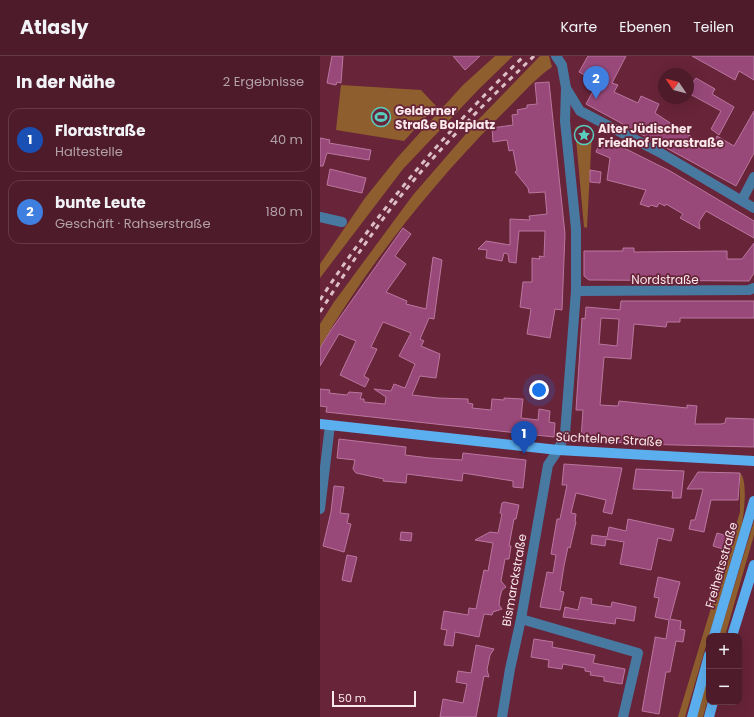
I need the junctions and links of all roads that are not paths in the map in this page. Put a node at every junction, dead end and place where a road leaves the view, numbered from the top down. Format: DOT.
graph roads {
  1 [pos="556,56"];
  2 [pos="566,88"];
  3 [pos="754,176"];
  4 [pos="742,200"];
  5 [pos="754,208"];
  6 [pos="320,217"];
  7 [pos="342,222"];
  8 [pos="754,288"];
  9 [pos="576,291"];
  10 [pos="325,424"];
  11 [pos="558,450"];
  12 [pos="753,462"];
  13 [pos="754,501"];
  14 [pos="320,509"];
  15 [pos="754,565"];
  16 [pos="521,619"];
  17 [pos="715,633"];
  18 [pos="733,633"];
  19 [pos="706,666"];
  20 [pos="712,705"];
  21 [pos="502,717"];
  22 [pos="623,717"];
  23 [pos="692,717"];
  24 [pos="709,717"];
  1 -- 2 [label="street"];
  2 -- 4 [label="street"];
  2 -- 9 [label="street, Bismarckstraße"];
  3 -- 4 [label="street"];
  4 -- 5 [label="street"];
  6 -- 7 [label="street"];
  8 -- 9 [label="street, Nordstraße"];
  9 -- 11 [label="street, Bismarckstraße"];
  10 -- 11 [label="main road, Süchtelner Straße"];
  10 -- 14 [label="street"];
  11 -- 12 [label="main road, Süchtelner Straße"];
  11 -- 16 [label="street, Bismarckstraße"];
  13 -- 17 [label="main road, Freiheitsstraße"];
  15 -- 18 [label="main road"];
  16 -- 21 [label="street, Bismarckstraße"];
  16 -- 22 [label="street"];
  19 -- 23 [label="main road"];
  20 -- 24 [label="main road"];
}
